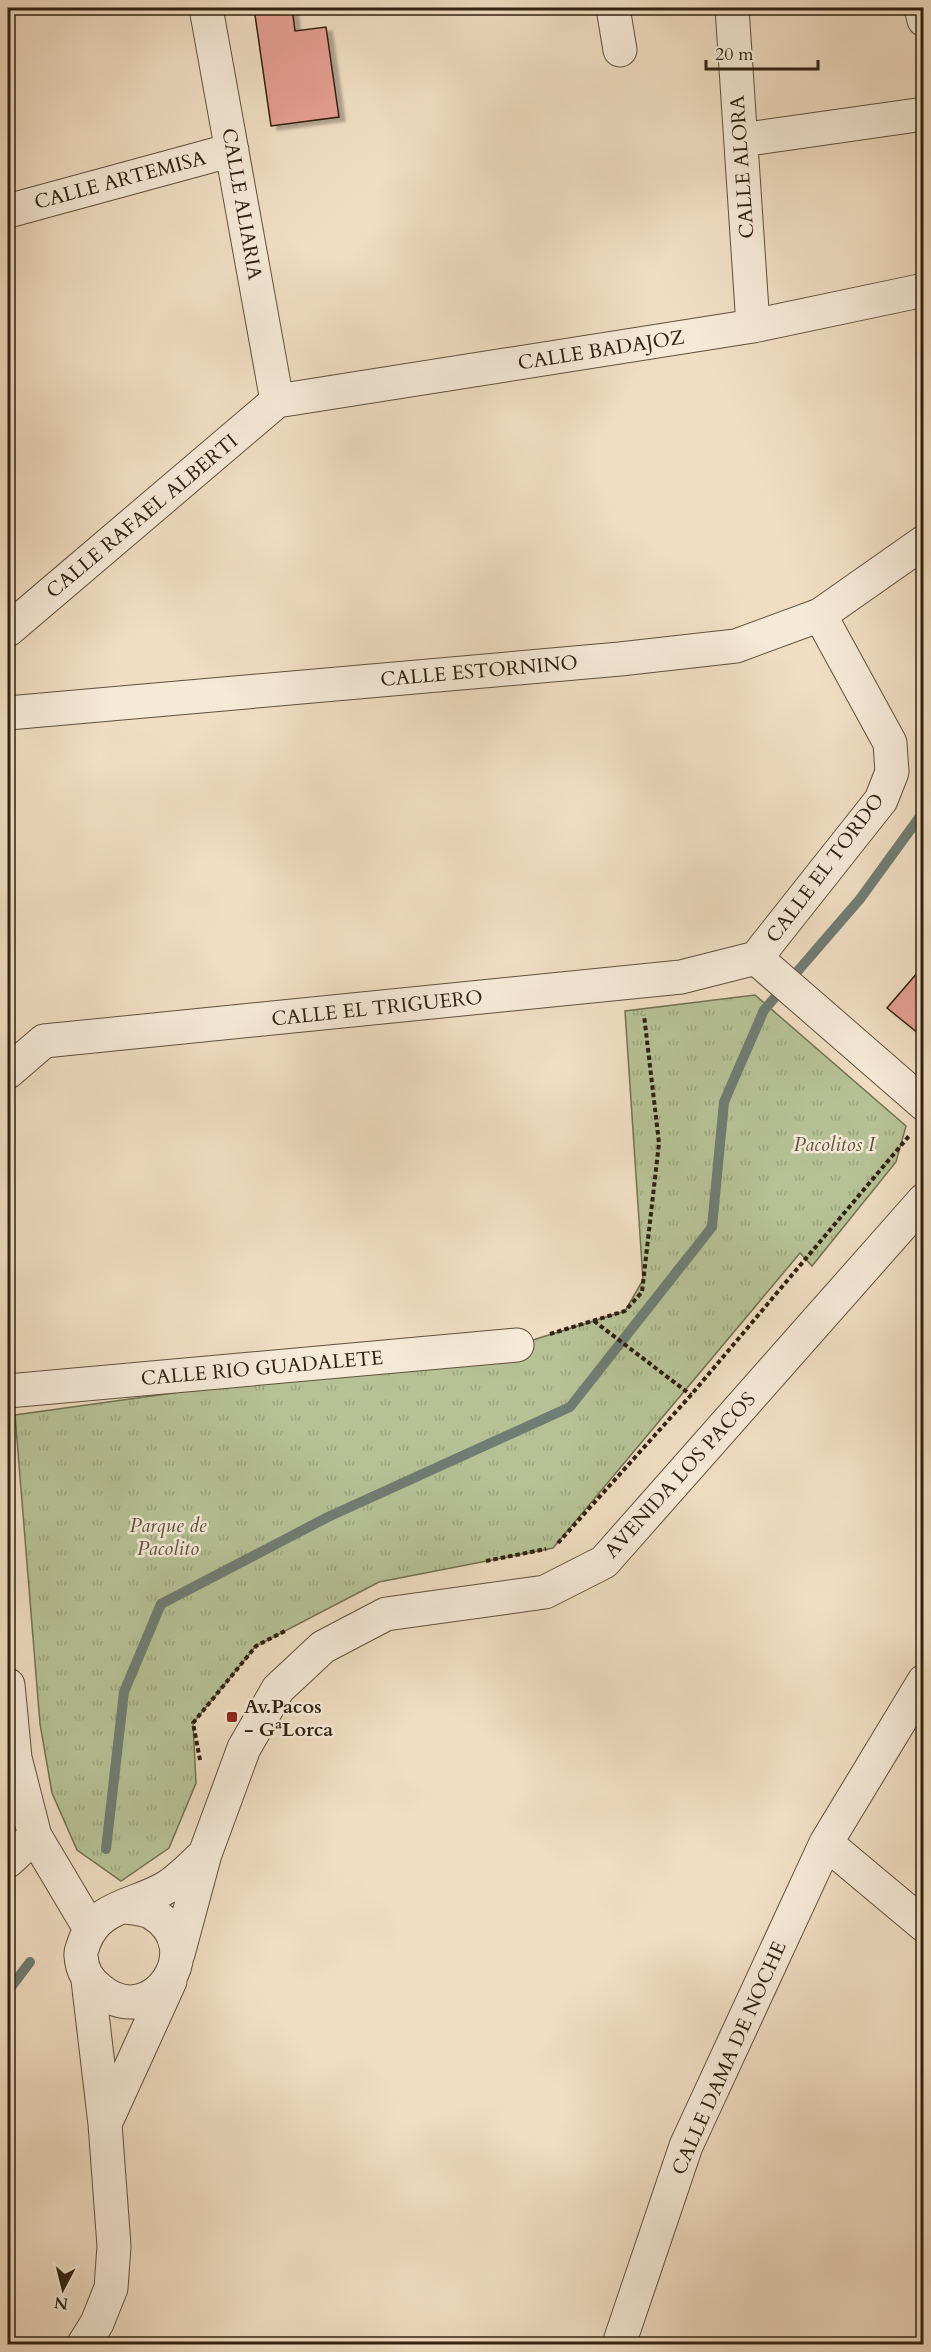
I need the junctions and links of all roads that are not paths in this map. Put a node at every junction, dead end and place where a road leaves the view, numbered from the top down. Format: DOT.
graph roads {
  1 [pos="206,8"];
  2 [pos="613,8"];
  3 [pos="732,8"];
  4 [pos="921,8"];
  5 [pos="924,20"];
  6 [pos="620,50"];
  7 [pos="924,114"];
  8 [pos="741,140"];
  9 [pos="232,150"];
  10 [pos="8,211"];
  11 [pos="924,290"];
  12 [pos="753,326"];
  13 [pos="277,401"];
  14 [pos="924,542"];
  15 [pos="820,615"];
  16 [pos="8,630"];
  17 [pos="8,713"];
  18 [pos="756,958"];
  19 [pos="8,1072"];
  20 [pos="920,1116"];
  21 [pos="924,1200"];
  22 [pos="517,1345"];
  23 [pos="8,1391"];
  24 [pos="924,1681"];
  25 [pos="8,1685"];
  26 [pos="35,1836"];
  27 [pos="826,1843"];
  28 [pos="205,1854"];
  29 [pos="8,1861"];
  30 [pos="125,1907"];
  31 [pos="924,1925"];
  32 [pos="89,1927"];
  33 [pos="174,1967"];
  34 [pos="88,1980"];
  35 [pos="105,2124"];
  36 [pos="84,2344"];
  37 [pos="619,2344"];
  1 -- 9 [label="street, CALLE ALIARIA"];
  2 -- 6 [label="street"];
  3 -- 8 [label="street, CALLE ALORA"];
  4 -- 5 [label="street"];
  7 -- 8 [label="street"];
  8 -- 12 [label="street, CALLE ALORA"];
  9 -- 10 [label="street, CALLE ARTEMISA"];
  9 -- 13 [label="street, CALLE ALIARIA"];
  11 -- 12 [label="street, CALLE BADAJOZ"];
  12 -- 13 [label="street, CALLE BADAJOZ"];
  13 -- 16 [label="street, CALLE RAFAEL ALBERTI"];
  14 -- 15 [label="street, CALLE ESTORNINO"];
  15 -- 17 [label="street, CALLE ESTORNINO"];
  15 -- 18 [label="street, CALLE EL TORDO"];
  18 -- 19 [label="street, CALLE EL TRIGUERO"];
  18 -- 20 [label="street"];
  21 -- 28 [label="street, AVENIDA LOS PACOS"];
  22 -- 23 [label="street, CALLE RIO GUADALETE"];
  24 -- 27 [label="street, CALLE DAMA DE NOCHE"];
  25 -- 26 [label="street"];
  26 -- 29 [label="street"];
  26 -- 32 [label="street"];
  27 -- 31 [label="street"];
  27 -- 37 [label="street, CALLE DAMA DE NOCHE"];
  28 -- 30 [label="street, AVENIDA LOS PACOS"];
  28 -- 33 [label="street, AVENIDA LOS PACOS"];
  30 -- 32 [label="street"];
  30 -- 33 [label="street"];
  32 -- 34 [label="street"];
  33 -- 34 [label="street"];
  33 -- 35 [label="street, AVENIDA LOS PACOS"];
  34 -- 35 [label="street, AVENIDA LOS PACOS"];
  35 -- 36 [label="street, AVENIDA LOS PACOS"];
}
